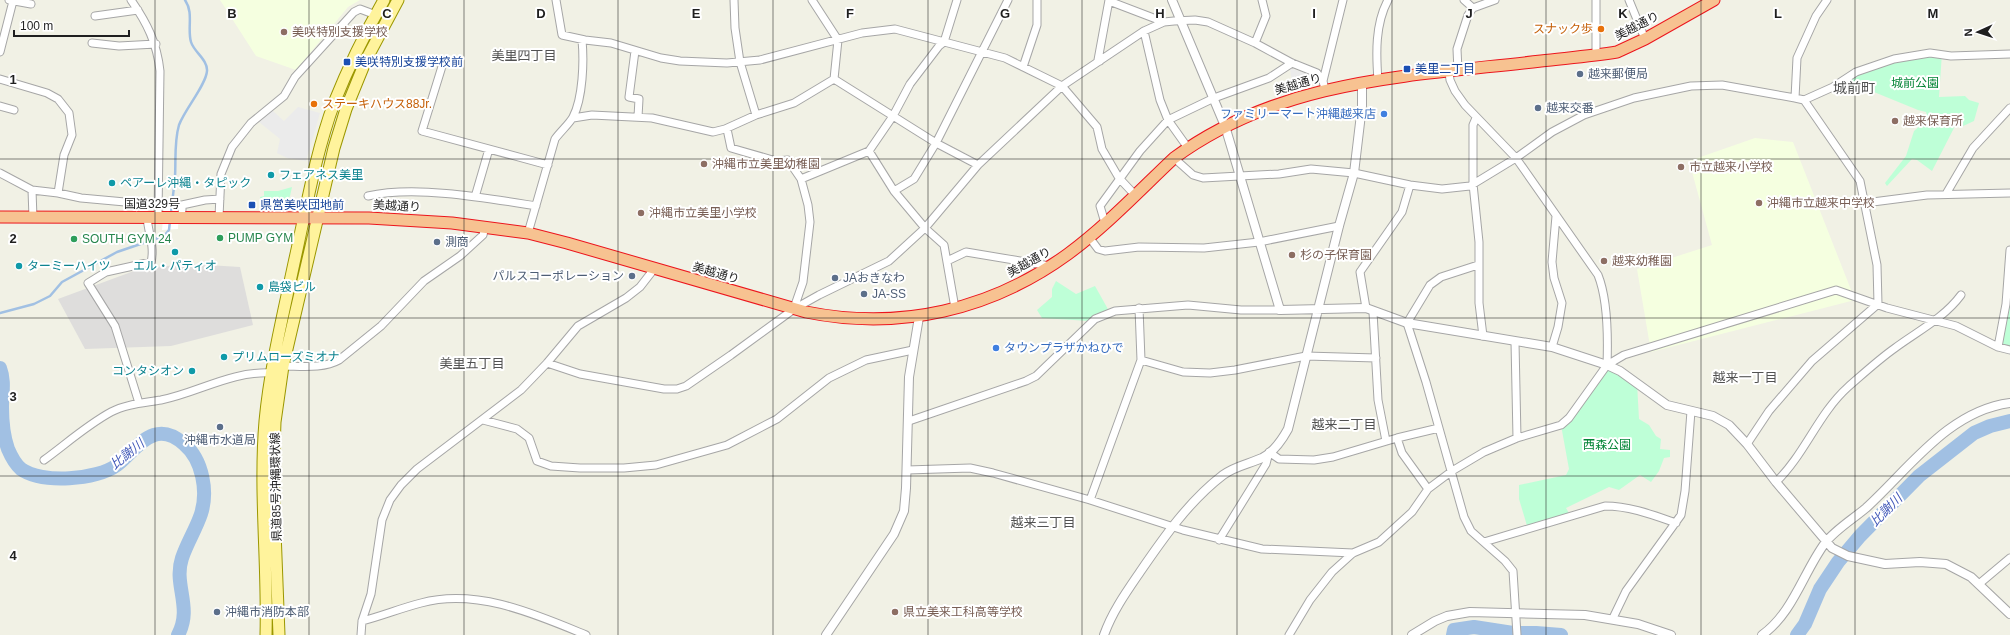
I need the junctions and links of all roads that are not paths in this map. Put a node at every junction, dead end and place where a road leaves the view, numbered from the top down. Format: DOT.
graph roads {
  1 [pos="11,0"];
  2 [pos="131,0"];
  3 [pos="384,0"];
  4 [pos="398,0"];
  5 [pos="556,0"];
  6 [pos="734,0"];
  7 [pos="812,0"];
  8 [pos="957,0"];
  9 [pos="1008,0"];
  10 [pos="1037,0"];
  11 [pos="1109,0"];
  12 [pos="1172,0"];
  13 [pos="1262,0"];
  14 [pos="1343,0"];
  15 [pos="1388,0"];
  16 [pos="1464,0"];
  17 [pos="1495,0"];
  18 [pos="1596,0"];
  19 [pos="1629,0"];
  20 [pos="1714,0"];
  21 [pos="1827,0"];
  22 [pos="31,4"];
  23 [pos="1473,8"];
  24 [pos="138,10"];
  25 [pos="376,15"];
  26 [pos="95,16"];
  27 [pos="1180,20"];
  28 [pos="1164,22"];
  29 [pos="1144,31"];
  30 [pos="1644,39"];
  31 [pos="582,40"];
  32 [pos="838,40"];
  33 [pos="92,42"];
  34 [pos="944,42"];
  35 [pos="1255,43"];
  36 [pos="156,44"];
  37 [pos="635,51"];
  38 [pos="0,52"];
  39 [pos="982,52"];
  40 [pos="2010,54"];
  41 [pos="1596,55"];
  42 [pos="444,60"];
  43 [pos="1100,61"];
  44 [pos="740,62"];
  45 [pos="1292,63"];
  46 [pos="1023,67"];
  47 [pos="1453,71"];
  48 [pos="0,79"];
  49 [pos="834,79"];
  50 [pos="1378,80"];
  51 [pos="1362,83"];
  52 [pos="1324,85"];
  53 [pos="1062,86"];
  54 [pos="1214,98"];
  55 [pos="1795,98"];
  56 [pos="1804,100"];
  57 [pos="0,106"];
  58 [pos="2010,108"];
  59 [pos="14,110"];
  60 [pos="756,115"];
  61 [pos="892,116"];
  62 [pos="638,117"];
  63 [pos="573,118"];
  64 [pos="1476,118"];
  65 [pos="1168,120"];
  66 [pos="1225,126"];
  67 [pos="727,129"];
  68 [pos="936,143"];
  69 [pos="1188,148"];
  70 [pos="489,149"];
  71 [pos="869,151"];
  72 [pos="1174,158"];
  73 [pos="1516,158"];
  74 [pos="548,165"];
  75 [pos="978,165"];
  76 [pos="0,173"];
  77 [pos="1354,174"];
  78 [pos="1239,177"];
  79 [pos="1119,178"];
  80 [pos="801,179"];
  81 [pos="1473,184"];
  82 [pos="1410,185"];
  83 [pos="32,190"];
  84 [pos="894,191"];
  85 [pos="58,193"];
  86 [pos="2010,193"];
  87 [pos="1946,194"];
  88 [pos="1135,195"];
  89 [pos="368,196"];
  90 [pos="475,197"];
  91 [pos="220,199"];
  92 [pos="1865,203"];
  93 [pos="158,205"];
  94 [pos="536,206"];
  95 [pos="180,213"];
  96 [pos="1556,216"];
  97 [pos="0,217"];
  98 [pos="156,217"];
  99 [pos="219,217"];
  100 [pos="33,218"];
  101 [pos="304,218"];
  102 [pos="318,218"];
  103 [pos="1105,223"];
  104 [pos="1339,226"];
  105 [pos="485,227"];
  106 [pos="925,228"];
  107 [pos="528,234"];
  108 [pos="1089,237"];
  109 [pos="1259,242"];
  110 [pos="2010,250"];
  111 [pos="946,261"];
  112 [pos="1478,265"];
  113 [pos="1050,266"];
  114 [pos="654,268"];
  115 [pos="1961,295"];
  116 [pos="1878,304"];
  117 [pos="955,308"];
  118 [pos="1139,308"];
  119 [pos="1318,308"];
  120 [pos="794,309"];
  121 [pos="1280,310"];
  122 [pos="1369,310"];
  123 [pos="919,317"];
  124 [pos="1935,320"];
  125 [pos="1406,323"];
  126 [pos="1484,336"];
  127 [pos="1515,342"];
  128 [pos="1552,347"];
  129 [pos="1998,347"];
  130 [pos="913,350"];
  131 [pos="2010,350"];
  132 [pos="1306,356"];
  133 [pos="1376,358"];
  134 [pos="1141,360"];
  135 [pos="547,363"];
  136 [pos="1607,365"];
  137 [pos="283,366"];
  138 [pos="272,373"];
  139 [pos="139,403"];
  140 [pos="2010,403"];
  141 [pos="1691,411"];
  142 [pos="483,420"];
  143 [pos="909,421"];
  144 [pos="1439,428"];
  145 [pos="1397,438"];
  146 [pos="1517,438"];
  147 [pos="1386,441"];
  148 [pos="1747,444"];
  149 [pos="1269,452"];
  150 [pos="44,460"];
  151 [pos="907,470"];
  152 [pos="1452,471"];
  153 [pos="1776,482"];
  154 [pos="1428,489"];
  155 [pos="1090,500"];
  156 [pos="1676,523"];
  157 [pos="1172,526"];
  158 [pos="1219,540"];
  159 [pos="1484,542"];
  160 [pos="1829,545"];
  161 [pos="1353,553"];
  162 [pos="2010,558"];
  163 [pos="1979,584"];
  164 [pos="2010,614"];
  165 [pos="1516,618"];
  166 [pos="1613,618"];
  167 [pos="362,621"];
  168 [pos="266,635"];
  169 [pos="279,635"];
  170 [pos="361,635"];
  171 [pos="586,635"];
  172 [pos="826,635"];
  173 [pos="1104,635"];
  174 [pos="1289,635"];
  175 [pos="1412,635"];
  176 [pos="1516,635"];
  177 [pos="1671,635"];
  178 [pos="1762,635"];
  1 -- 22 [label="street"];
  1 -- 38 [label="street"];
  2 -- 24 [label="street"];
  3 -- 25 [label="main road, 県道85号沖縄環状線"];
  4 -- 102 [label="main road, 県道85号沖縄環状線"];
  5 -- 31 [label="street"];
  6 -- 44 [label="street"];
  7 -- 32 [label="street"];
  8 -- 34 [label="street"];
  9 -- 39 [label="street"];
  10 -- 46 [label="street"];
  11 -- 28 [label="street"];
  11 -- 43 [label="street"];
  12 -- 27 [label="street"];
  13 -- 35 [label="street"];
  14 -- 52 [label="street"];
  15 -- 50 [label="street"];
  16 -- 23 [label="street"];
  17 -- 23 [label="street"];
  18 -- 41 [label="street"];
  19 -- 30 [label="street"];
  20 -- 30 [label="highway, 美越通り"];
  21 -- 55 [label="street"];
  23 -- 47 [label="street"];
  24 -- 26 [label="street"];
  24 -- 36 [label="street"];
  25 -- 91 [label="street"];
  25 -- 101 [label="main road, 県道85号沖縄環状線"];
  27 -- 28 [label="street"];
  27 -- 35 [label="street"];
  27 -- 54 [label="street"];
  28 -- 29 [label="street"];
  29 -- 43 [label="street"];
  29 -- 65 [label="street"];
  30 -- 41 [label="highway, 美越通り"];
  31 -- 37 [label="street"];
  31 -- 63 [label="street"];
  32 -- 34 [label="street"];
  32 -- 44 [label="street"];
  32 -- 49 [label="street"];
  33 -- 36 [label="street"];
  34 -- 39 [label="street"];
  34 -- 61 [label="street"];
  35 -- 45 [label="street"];
  36 -- 93 [label="street"];
  37 -- 44 [label="street"];
  37 -- 62 [label="street"];
  39 -- 46 [label="street"];
  39 -- 68 [label="street"];
  40 -- 56 [label="street"];
  41 -- 47 [label="highway, 美越通り"];
  42 -- 70 [label="street"];
  43 -- 53 [label="street"];
  44 -- 60 [label="street"];
  45 -- 52 [label="street"];
  45 -- 54 [label="street"];
  46 -- 53 [label="street"];
  47 -- 50 [label="highway, 美越通り"];
  47 -- 64 [label="street"];
  48 -- 85 [label="street"];
  49 -- 60 [label="street"];
  49 -- 61 [label="street"];
  50 -- 51 [label="highway, 美越通り"];
  51 -- 52 [label="highway, 美越通り"];
  51 -- 77 [label="street"];
  52 -- 66 [label="highway, 美越通り"];
  53 -- 75 [label="street"];
  53 -- 79 [label="street"];
  54 -- 65 [label="street"];
  54 -- 66 [label="street"];
  55 -- 56 [label="street"];
  55 -- 73 [label="street"];
  56 -- 92 [label="street"];
  57 -- 59 [label="street"];
  58 -- 87 [label="street"];
  60 -- 67 [label="street"];
  61 -- 68 [label="street"];
  61 -- 71 [label="street"];
  62 -- 63 [label="street"];
  62 -- 67 [label="street"];
  63 -- 74 [label="street"];
  64 -- 73 [label="street"];
  64 -- 81 [label="street"];
  65 -- 69 [label="street"];
  65 -- 79 [label="street"];
  66 -- 69 [label="highway, 美越通り"];
  66 -- 78 [label="street"];
  67 -- 80 [label="street"];
  68 -- 75 [label="street"];
  68 -- 84 [label="street"];
  69 -- 72 [label="highway, 美越通り"];
  70 -- 74 [label="street"];
  70 -- 90 [label="street"];
  71 -- 80 [label="street"];
  71 -- 84 [label="street"];
  72 -- 78 [label="street"];
  72 -- 88 [label="highway, 美越通り"];
  73 -- 81 [label="street"];
  73 -- 96 [label="street"];
  74 -- 94 [label="street"];
  75 -- 106 [label="street"];
  76 -- 83 [label="street"];
  77 -- 78 [label="street"];
  77 -- 82 [label="street"];
  77 -- 104 [label="street"];
  78 -- 109 [label="street"];
  79 -- 88 [label="street"];
  79 -- 103 [label="street"];
  80 -- 120 [label="street"];
  81 -- 82 [label="street"];
  81 -- 112 [label="street"];
  82 -- 122 [label="street"];
  83 -- 85 [label="street"];
  83 -- 100 [label="street"];
  84 -- 106 [label="street"];
  85 -- 93 [label="street"];
  86 -- 87 [label="street"];
  87 -- 92 [label="street"];
  88 -- 103 [label="highway, 美越通り"];
  89 -- 90 [label="street"];
  90 -- 94 [label="street"];
  91 -- 95 [label="street"];
  91 -- 99 [label="street"];
  92 -- 116 [label="street"];
  93 -- 98 [label="street"];
  94 -- 107 [label="street"];
  95 -- 98 [label="highway, 国道329号"];
  95 -- 99 [label="highway, 国道329号"];
  96 -- 128 [label="street"];
  96 -- 136 [label="street"];
  97 -- 100 [label="highway, 国道329号"];
  98 -- 100 [label="highway, 国道329号"];
  98 -- 139 [label="street"];
  99 -- 101 [label="highway, 国道329号"];
  101 -- 102 [label="highway, 美越通り"];
  101 -- 138 [label="main road, 県道85号沖縄環状線"];
  102 -- 105 [label="highway, 美越通り"];
  102 -- 137 [label="main road, 県道85号沖縄環状線"];
  103 -- 108 [label="highway, 美越通り"];
  104 -- 109 [label="street"];
  104 -- 119 [label="street"];
  105 -- 107 [label="highway, 美越通り"];
  105 -- 137 [label="street"];
  106 -- 111 [label="street"];
  106 -- 120 [label="street"];
  107 -- 114 [label="highway, 美越通り"];
  108 -- 109 [label="street"];
  108 -- 113 [label="highway, 美越通り"];
  109 -- 121 [label="street"];
  110 -- 129 [label="street"];
  111 -- 113 [label="street"];
  111 -- 117 [label="street"];
  112 -- 125 [label="street"];
  112 -- 126 [label="street"];
  113 -- 117 [label="highway, 美越通り"];
  114 -- 120 [label="highway, 美越通り"];
  114 -- 135 [label="street"];
  115 -- 124 [label="street"];
  116 -- 124 [label="street"];
  116 -- 136 [label="street"];
  116 -- 148 [label="street"];
  117 -- 123 [label="highway, 美越通り"];
  118 -- 121 [label="street"];
  118 -- 134 [label="street"];
  118 -- 143 [label="street"];
  119 -- 121 [label="street"];
  119 -- 122 [label="street"];
  119 -- 132 [label="street"];
  120 -- 123 [label="highway, 美越通り"];
  120 -- 135 [label="street"];
  122 -- 125 [label="street"];
  122 -- 133 [label="street"];
  123 -- 130 [label="street"];
  124 -- 129 [label="street"];
  124 -- 153 [label="street"];
  125 -- 126 [label="street"];
  125 -- 144 [label="street"];
  126 -- 127 [label="street"];
  127 -- 128 [label="street"];
  127 -- 146 [label="street"];
  128 -- 136 [label="street"];
  129 -- 131 [label="street"];
  130 -- 142 [label="street"];
  130 -- 143 [label="street"];
  132 -- 133 [label="street"];
  132 -- 134 [label="street"];
  132 -- 149 [label="street"];
  133 -- 147 [label="street"];
  134 -- 155 [label="street"];
  135 -- 142 [label="street"];
  136 -- 141 [label="street"];
  136 -- 146 [label="street"];
  137 -- 169 [label="main road, 県道85号沖縄環状線"];
  138 -- 139 [label="street"];
  138 -- 168 [label="main road, 県道85号沖縄環状線"];
  139 -- 150 [label="street"];
  140 -- 160 [label="street"];
  141 -- 148 [label="street"];
  141 -- 156 [label="street"];
  142 -- 167 [label="street"];
  143 -- 151 [label="street"];
  144 -- 145 [label="street"];
  144 -- 152 [label="street"];
  145 -- 147 [label="street"];
  145 -- 154 [label="street"];
  146 -- 152 [label="street"];
  147 -- 149 [label="street"];
  148 -- 153 [label="street"];
  149 -- 157 [label="street"];
  149 -- 158 [label="street"];
  151 -- 155 [label="street"];
  151 -- 172 [label="street"];
  152 -- 154 [label="street"];
  152 -- 159 [label="street"];
  153 -- 160 [label="street"];
  154 -- 161 [label="street"];
  155 -- 157 [label="street"];
  156 -- 159 [label="street"];
  156 -- 166 [label="street"];
  157 -- 158 [label="street"];
  157 -- 173 [label="street"];
  158 -- 161 [label="street"];
  159 -- 165 [label="street"];
  160 -- 163 [label="street"];
  160 -- 178 [label="street"];
  161 -- 174 [label="street"];
  162 -- 163 [label="street"];
  163 -- 164 [label="street"];
  165 -- 166 [label="street"];
  165 -- 175 [label="street"];
  165 -- 176 [label="street"];
  166 -- 177 [label="street"];
  167 -- 170 [label="street"];
  167 -- 171 [label="street"];
}
